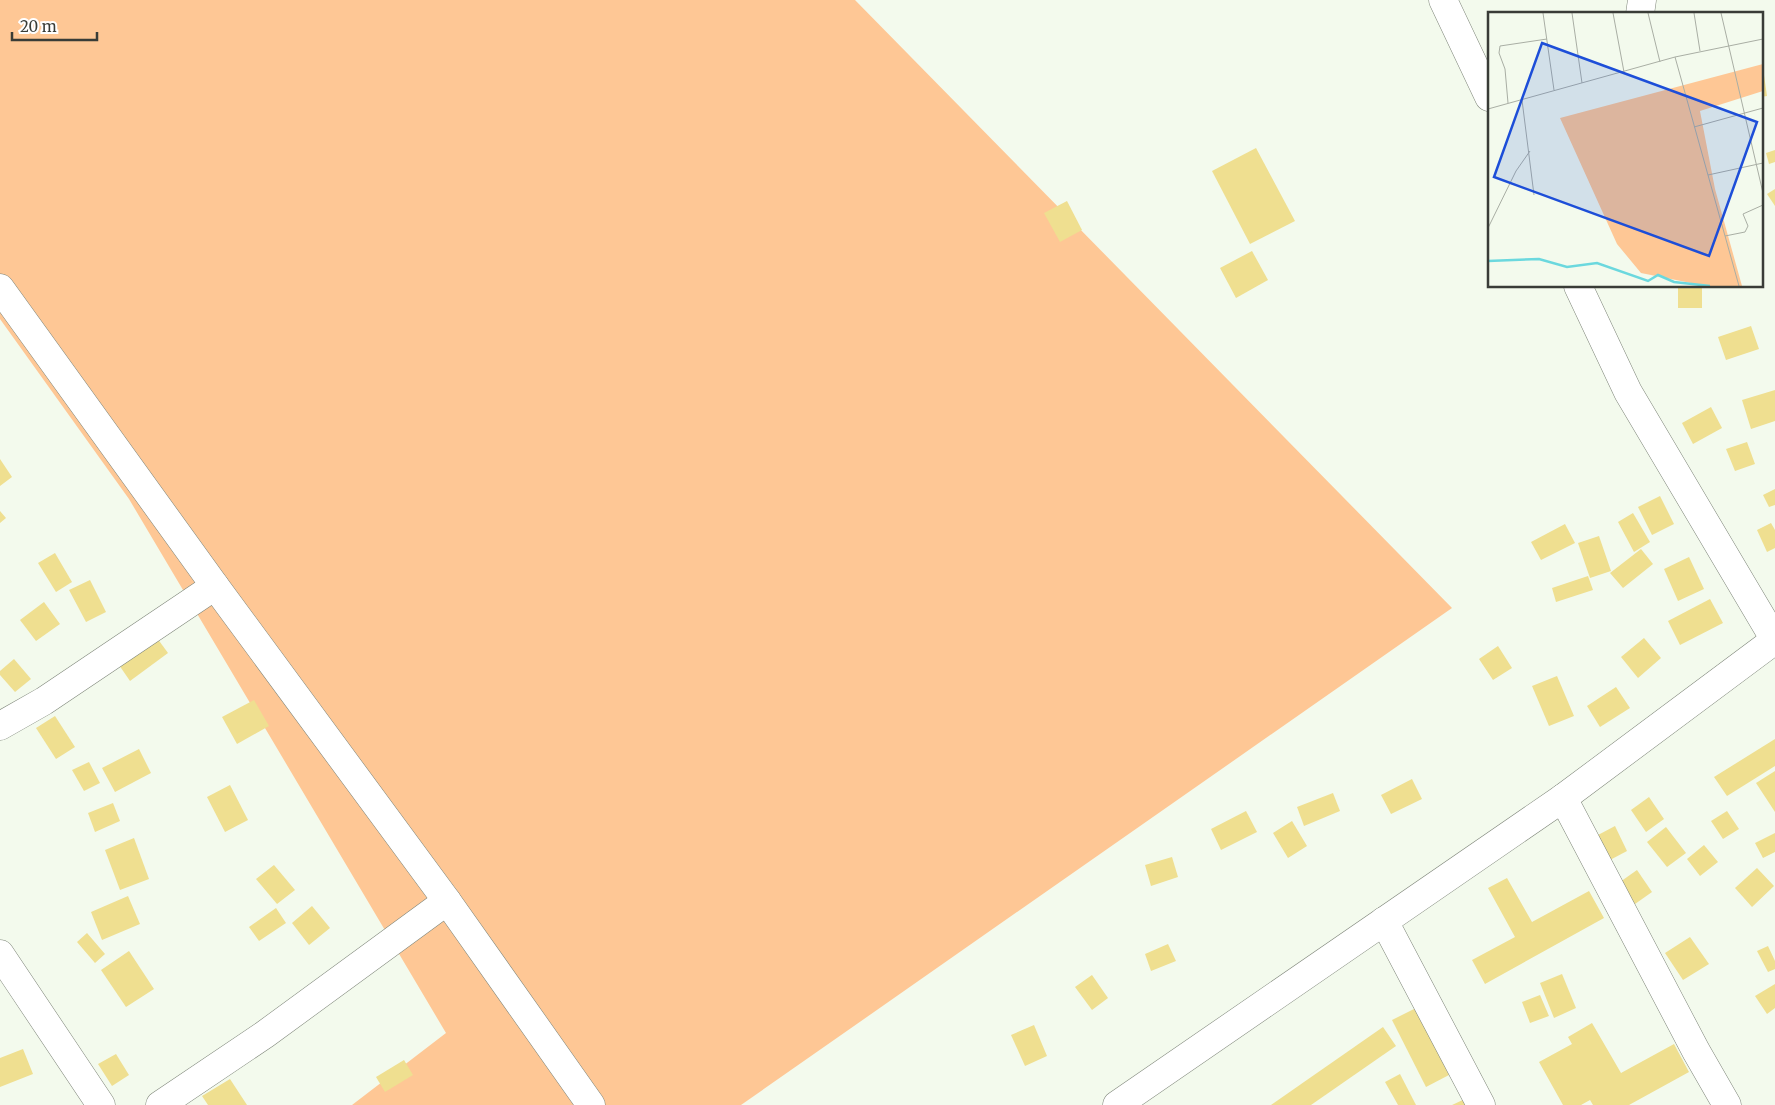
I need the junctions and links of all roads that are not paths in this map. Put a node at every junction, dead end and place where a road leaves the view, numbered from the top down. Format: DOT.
graph roads {
  1 [pos="1443,0"];
  2 [pos="1488,96"];
  3 [pos="0,288"];
  4 [pos="1579,288"];
  5 [pos="215,586"];
  6 [pos="1775,640"];
  7 [pos="0,726"];
  8 [pos="1563,798"];
  9 [pos="447,901"];
  10 [pos="1384,921"];
  11 [pos="0,954"];
  12 [pos="101,1105"];
  13 [pos="160,1105"];
  14 [pos="591,1105"];
  15 [pos="1117,1105"];
  16 [pos="1481,1105"];
  17 [pos="1726,1105"];
  1 -- 2 [label="street"];
  3 -- 5 [label="street"];
  4 -- 6 [label="street"];
  5 -- 7 [label="street"];
  5 -- 9 [label="street"];
  6 -- 8 [label="street"];
  8 -- 10 [label="street"];
  8 -- 17 [label="street"];
  9 -- 13 [label="street"];
  9 -- 14 [label="street"];
  10 -- 15 [label="street"];
  10 -- 16 [label="street"];
  11 -- 12 [label="street"];
}
